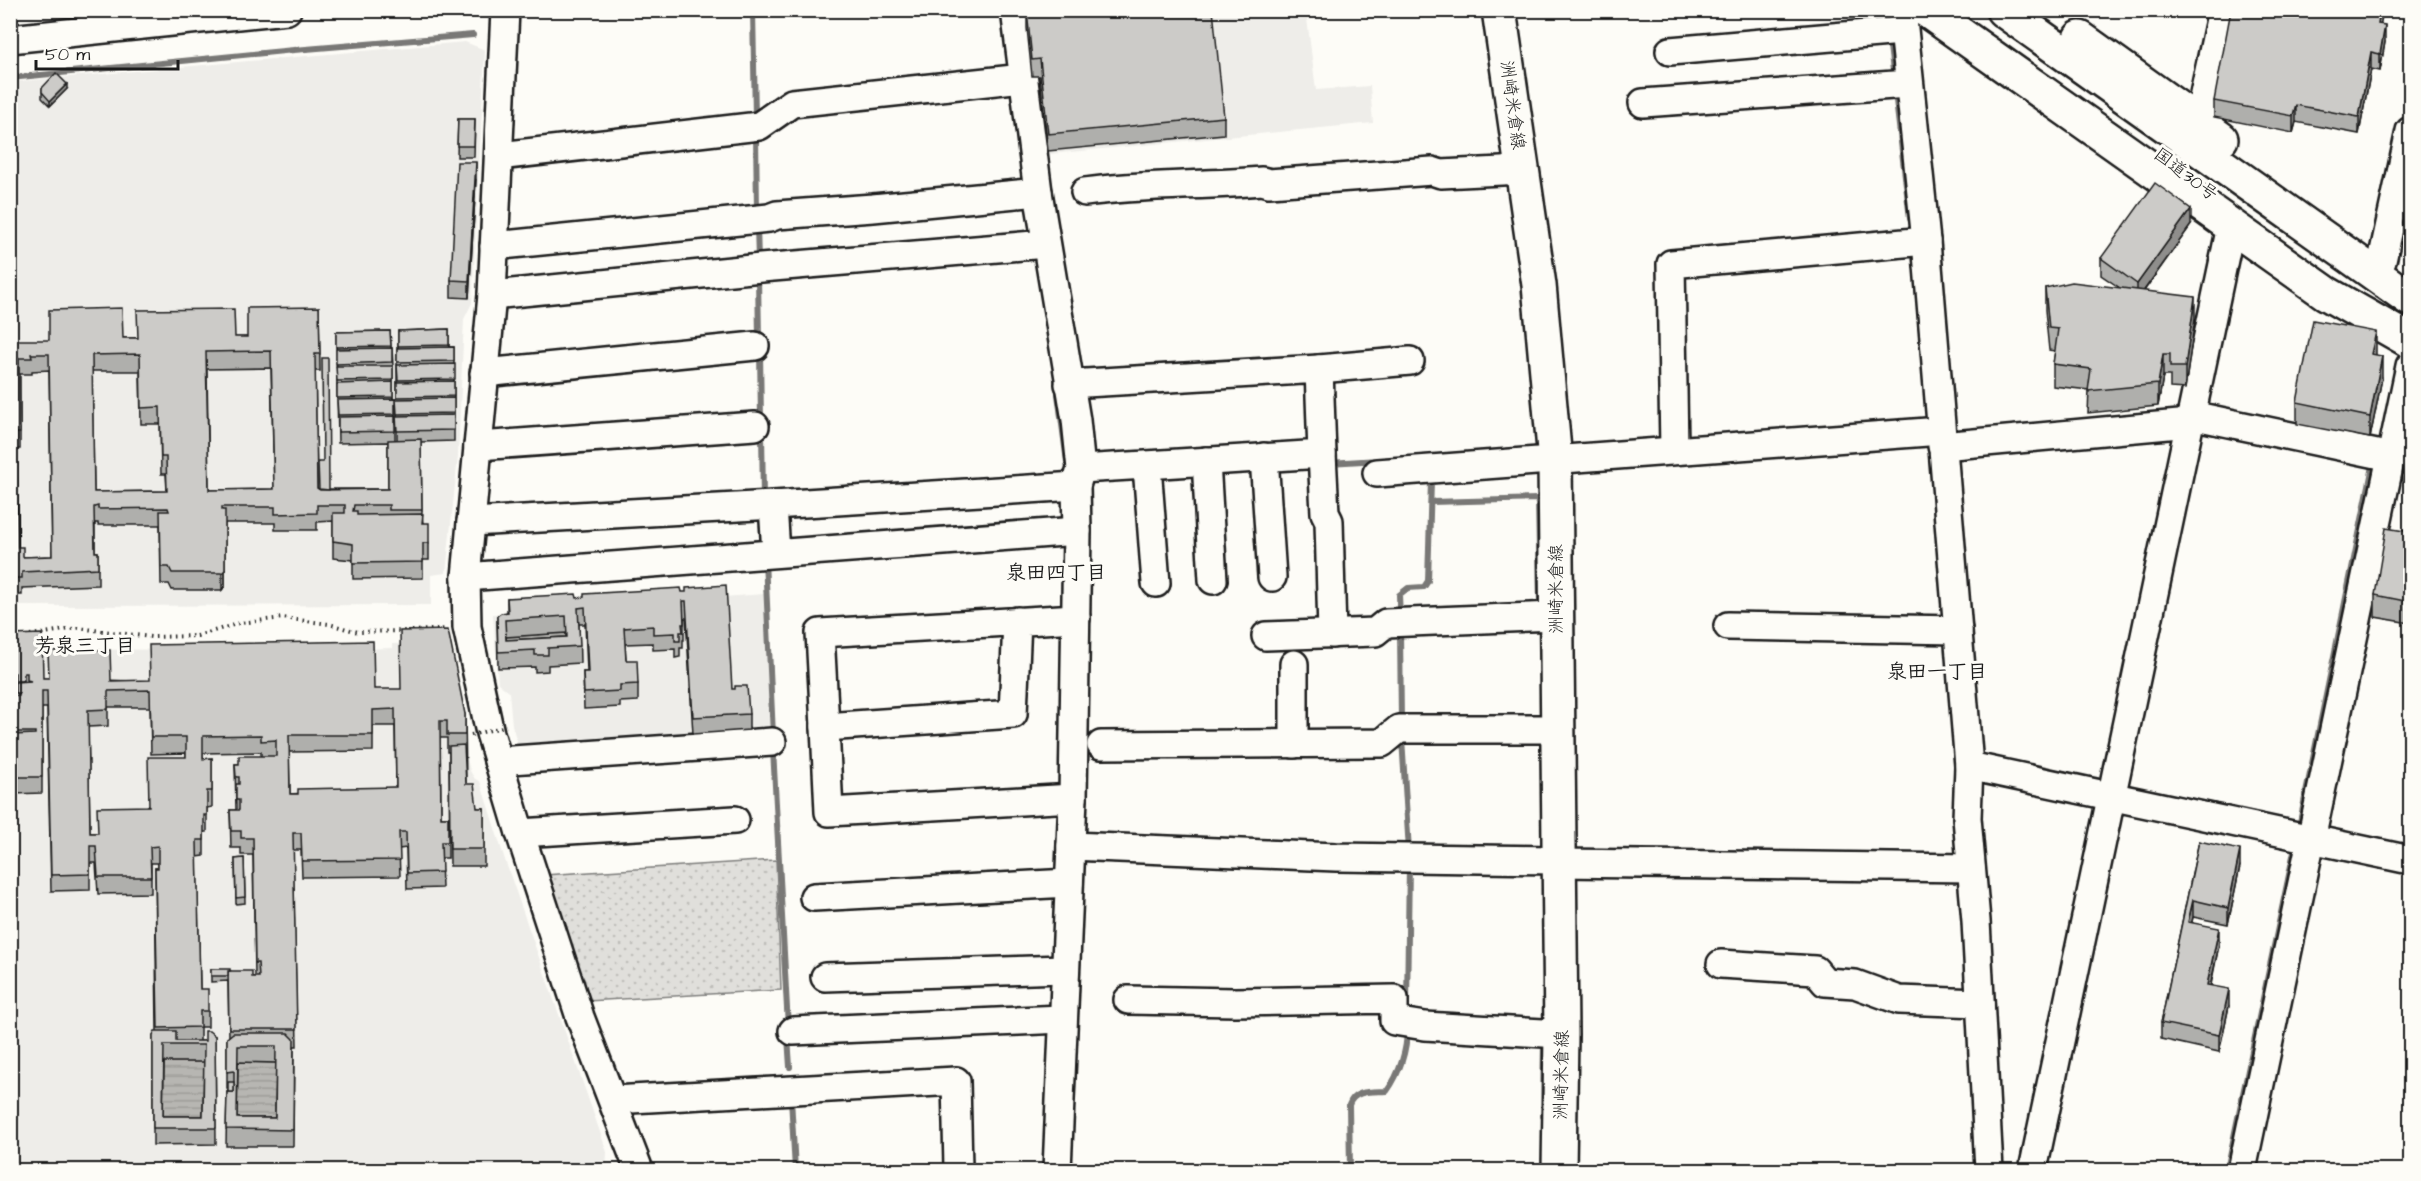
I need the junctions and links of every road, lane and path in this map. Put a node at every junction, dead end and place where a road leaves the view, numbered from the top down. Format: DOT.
graph roads {
  1 [pos="287,10"];
  2 [pos="505,10"];
  3 [pos="1015,10"];
  4 [pos="1499,10"];
  5 [pos="1960,10"];
  6 [pos="2003,10"];
  7 [pos="2042,10"];
  8 [pos="2222,10"];
  9 [pos="90,21"];
  10 [pos="1902,23"];
  11 [pos="10,39"];
  12 [pos="1670,51"];
  13 [pos="1018,79"];
  14 [pos="1900,85"];
  15 [pos="1642,103"];
  16 [pos="2198,122"];
  17 [pos="2138,123"];
  18 [pos="2409,144"];
  19 [pos="499,156"];
  20 [pos="1522,170"];
  21 [pos="1033,192"];
  22 [pos="1085,192"];
  23 [pos="2231,226"];
  24 [pos="1918,242"];
  25 [pos="1034,245"];
  26 [pos="494,246"];
  27 [pos="2382,261"];
  28 [pos="492,295"];
  29 [pos="2410,297"];
  30 [pos="2410,340"];
  31 [pos="755,346"];
  32 [pos="1410,361"];
  33 [pos="2410,366"];
  34 [pos="1319,369"];
  35 [pos="484,373"];
  36 [pos="1069,384"];
  37 [pos="2190,419"];
  38 [pos="755,426"];
  39 [pos="1938,435"];
  40 [pos="1674,445"];
  41 [pos="478,446"];
  42 [pos="2380,455"];
  43 [pos="1322,461"];
  44 [pos="1555,461"];
  45 [pos="1265,464"];
  46 [pos="1206,469"];
  47 [pos="1377,473"];
  48 [pos="1147,474"];
  49 [pos="1078,477"];
  50 [pos="767,506"];
  51 [pos="471,522"];
  52 [pos="1077,531"];
  53 [pos="769,554"];
  54 [pos="466,577"];
  55 [pos="1272,577"];
  56 [pos="1213,580"];
  57 [pos="1156,583"];
  58 [pos="1556,616"];
  59 [pos="1076,618"];
  60 [pos="1017,621"];
  61 [pos="1728,626"];
  62 [pos="454,628"];
  63 [pos="1950,630"];
  64 [pos="1332,634"];
  65 [pos="22,636"];
  66 [pos="1266,636"];
  67 [pos="1294,664"];
  68 [pos="506,726"];
  69 [pos="825,727"];
  70 [pos="1557,729"];
  71 [pos="471,735"];
  72 [pos="772,742"];
  73 [pos="1294,744"];
  74 [pos="1101,745"];
  75 [pos="498,761"];
  76 [pos="1969,766"];
  77 [pos="2110,795"];
  78 [pos="1073,798"];
  79 [pos="735,820"];
  80 [pos="520,833"];
  81 [pos="2311,839"];
  82 [pos="1071,846"];
  83 [pos="1552,860"];
  84 [pos="2410,860"];
  85 [pos="1965,868"];
  86 [pos="1063,883"];
  87 [pos="814,897"];
  88 [pos="1721,964"];
  89 [pos="1059,969"];
  90 [pos="825,977"];
  91 [pos="1128,1000"];
  92 [pos="1974,1003"];
  93 [pos="1056,1019"];
  94 [pos="793,1031"];
  95 [pos="1550,1033"];
  96 [pos="613,1100"];
  97 [pos="958,1168"];
  98 [pos="639,1170"];
  99 [pos="1057,1170"];
  100 [pos="1559,1170"];
  101 [pos="1989,1170"];
  102 [pos="2033,1170"];
  103 [pos="2242,1170"];
  1 -- 9 [label="street"];
  2 -- 19 [label="street"];
  3 -- 13 [label="street"];
  4 -- 20 [label="main road, 洲崎米倉線"];
  5 -- 17 [label="main road, 国道30号"];
  6 -- 17 [label="main road, 国道30号"];
  7 -- 16 [label="main road"];
  8 -- 16 [label="street"];
  9 -- 11 [label="street"];
  10 -- 12 [label="street"];
  10 -- 14 [label="street"];
  10 -- 23 [label="main road"];
  13 -- 19 [label="street"];
  13 -- 21 [label="street"];
  14 -- 15 [label="street"];
  14 -- 24 [label="street"];
  16 -- 27 [label="main road"];
  17 -- 29 [label="main road, 国道30号"];
  17 -- 30 [label="main road, 国道30号"];
  18 -- 27 [label="street"];
  19 -- 26 [label="street"];
  20 -- 22 [label="street"];
  20 -- 44 [label="main road, 洲崎米倉線"];
  21 -- 26 [label="street"];
  21 -- 36 [label="street"];
  23 -- 30 [label="main road"];
  23 -- 37 [label="street"];
  24 -- 39 [label="street"];
  24 -- 40 [label="street"];
  25 -- 28 [label="street"];
  26 -- 28 [label="street"];
  27 -- 29 [label="main road"];
  28 -- 35 [label="street"];
  31 -- 35 [label="street"];
  32 -- 34 [label="street"];
  33 -- 42 [label="street"];
  34 -- 36 [label="street"];
  34 -- 43 [label="street"];
  35 -- 41 [label="street"];
  36 -- 49 [label="street"];
  37 -- 39 [label="street"];
  37 -- 42 [label="street"];
  37 -- 77 [label="street"];
  38 -- 41 [label="street"];
  39 -- 40 [label="street"];
  39 -- 63 [label="street"];
  40 -- 44 [label="street"];
  41 -- 51 [label="street"];
  42 -- 81 [label="street"];
  43 -- 45 [label="street"];
  43 -- 64 [label="street"];
  44 -- 47 [label="street"];
  44 -- 58 [label="main road, 洲崎米倉線"];
  45 -- 46 [label="street"];
  45 -- 55 [label="street"];
  46 -- 48 [label="street"];
  46 -- 56 [label="street"];
  48 -- 49 [label="street"];
  48 -- 57 [label="street"];
  49 -- 50 [label="street"];
  49 -- 52 [label="street"];
  50 -- 51 [label="street"];
  50 -- 53 [label="street"];
  51 -- 54 [label="street"];
  52 -- 53 [label="street"];
  52 -- 59 [label="street"];
  53 -- 54 [label="street"];
  54 -- 75 [label="street"];
  58 -- 64 [label="street"];
  58 -- 70 [label="main road, 洲崎米倉線"];
  59 -- 60 [label="street"];
  59 -- 78 [label="street"];
  60 -- 69 [label="street"];
  60 -- 69 [label="street"];
  61 -- 63 [label="street"];
  62 -- 65 [label="path"];
  63 -- 76 [label="street"];
  64 -- 66 [label="street"];
  67 -- 73 [label="street"];
  68 -- 71 [label="path, bridge"];
  69 -- 78 [label="street"];
  70 -- 73 [label="street"];
  70 -- 83 [label="main road, 洲崎米倉線"];
  72 -- 75 [label="street"];
  73 -- 74 [label="street"];
  75 -- 80 [label="street"];
  76 -- 77 [label="street"];
  76 -- 85 [label="street"];
  77 -- 81 [label="street"];
  77 -- 102 [label="street"];
  78 -- 82 [label="street"];
  79 -- 80 [label="street"];
  80 -- 96 [label="street"];
  81 -- 84 [label="street"];
  81 -- 103 [label="street"];
  82 -- 83 [label="street"];
  82 -- 86 [label="street"];
  83 -- 85 [label="street"];
  83 -- 95 [label="main road, 洲崎米倉線"];
  85 -- 92 [label="street"];
  86 -- 87 [label="street"];
  86 -- 89 [label="street"];
  88 -- 92 [label="street"];
  89 -- 90 [label="street"];
  89 -- 93 [label="street"];
  91 -- 95 [label="street"];
  92 -- 101 [label="street"];
  93 -- 94 [label="street"];
  93 -- 99 [label="street"];
  95 -- 100 [label="main road, 洲崎米倉線"];
  96 -- 97 [label="street"];
  96 -- 98 [label="street"];
}
